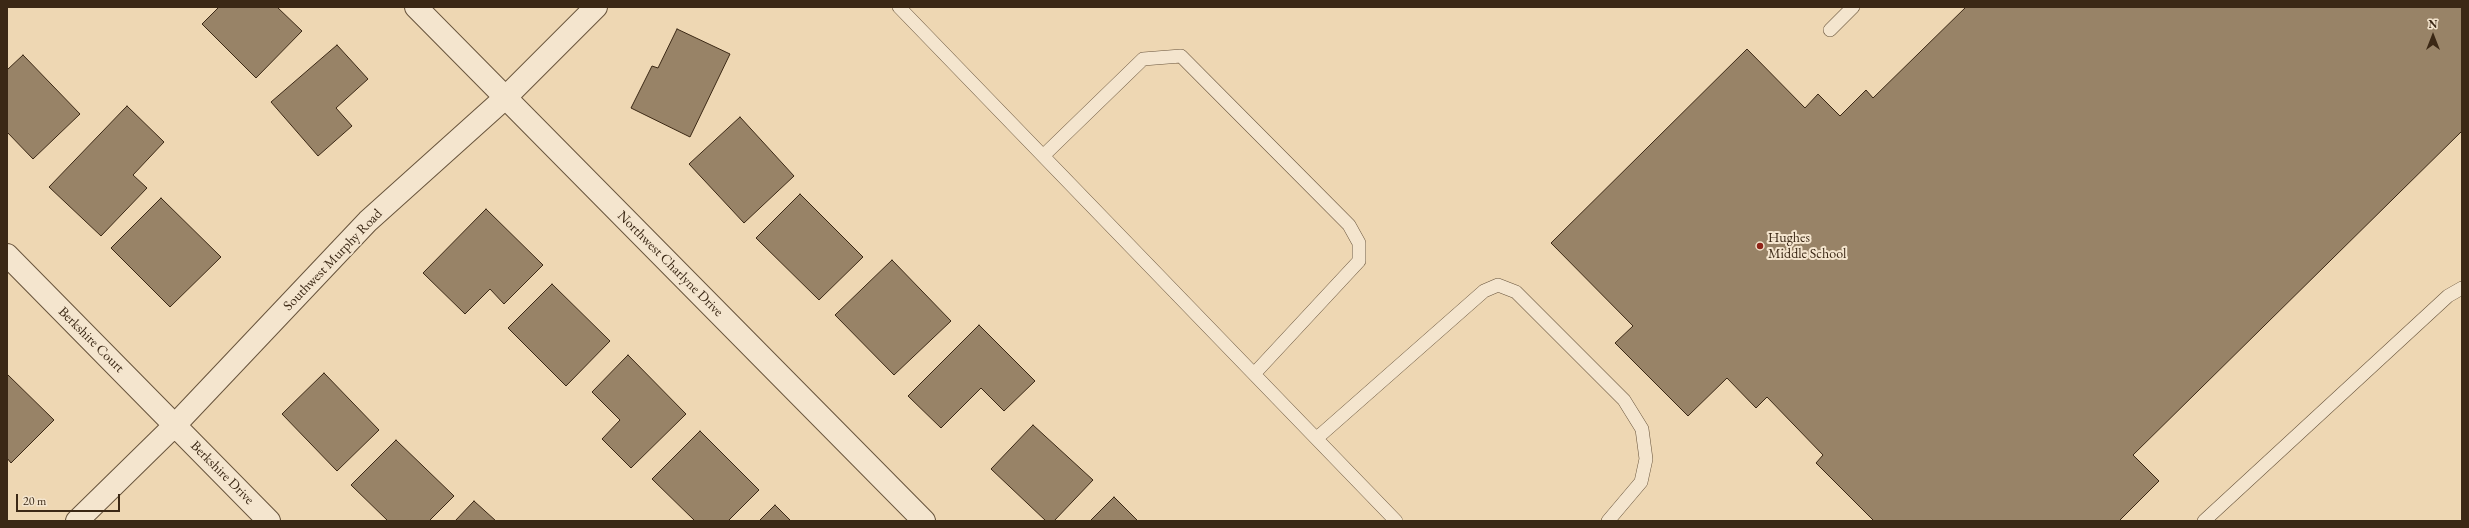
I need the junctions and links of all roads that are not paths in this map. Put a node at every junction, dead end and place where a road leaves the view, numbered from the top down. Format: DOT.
graph roads {
  1 [pos="416,7"];
  2 [pos="596,7"];
  3 [pos="899,7"];
  4 [pos="1853,7"];
  5 [pos="1830,30"];
  6 [pos="506,97"];
  7 [pos="1043,156"];
  8 [pos="7,255"];
  9 [pos="2462,288"];
  10 [pos="1254,374"];
  11 [pos="175,424"];
  12 [pos="1316,438"];
  13 [pos="77,521"];
  14 [pos="270,521"];
  15 [pos="924,521"];
  16 [pos="1396,521"];
  17 [pos="1608,521"];
  18 [pos="2204,521"];
  1 -- 6 [label="street, Northwest Charlyne Drive"];
  2 -- 6 [label="street, Southwest Murphy Road"];
  3 -- 7 [label="lane"];
  4 -- 5 [label="lane"];
  6 -- 11 [label="street, Southwest Murphy Road"];
  6 -- 15 [label="street, Northwest Charlyne Drive"];
  7 -- 10 [label="lane"];
  7 -- 10 [label="lane"];
  8 -- 11 [label="street, Berkshire Court"];
  9 -- 18 [label="lane"];
  10 -- 12 [label="lane"];
  11 -- 13 [label="street, Southwest Murphy Road"];
  11 -- 14 [label="street, Berkshire Drive"];
  12 -- 16 [label="lane"];
  12 -- 17 [label="lane"];
}
